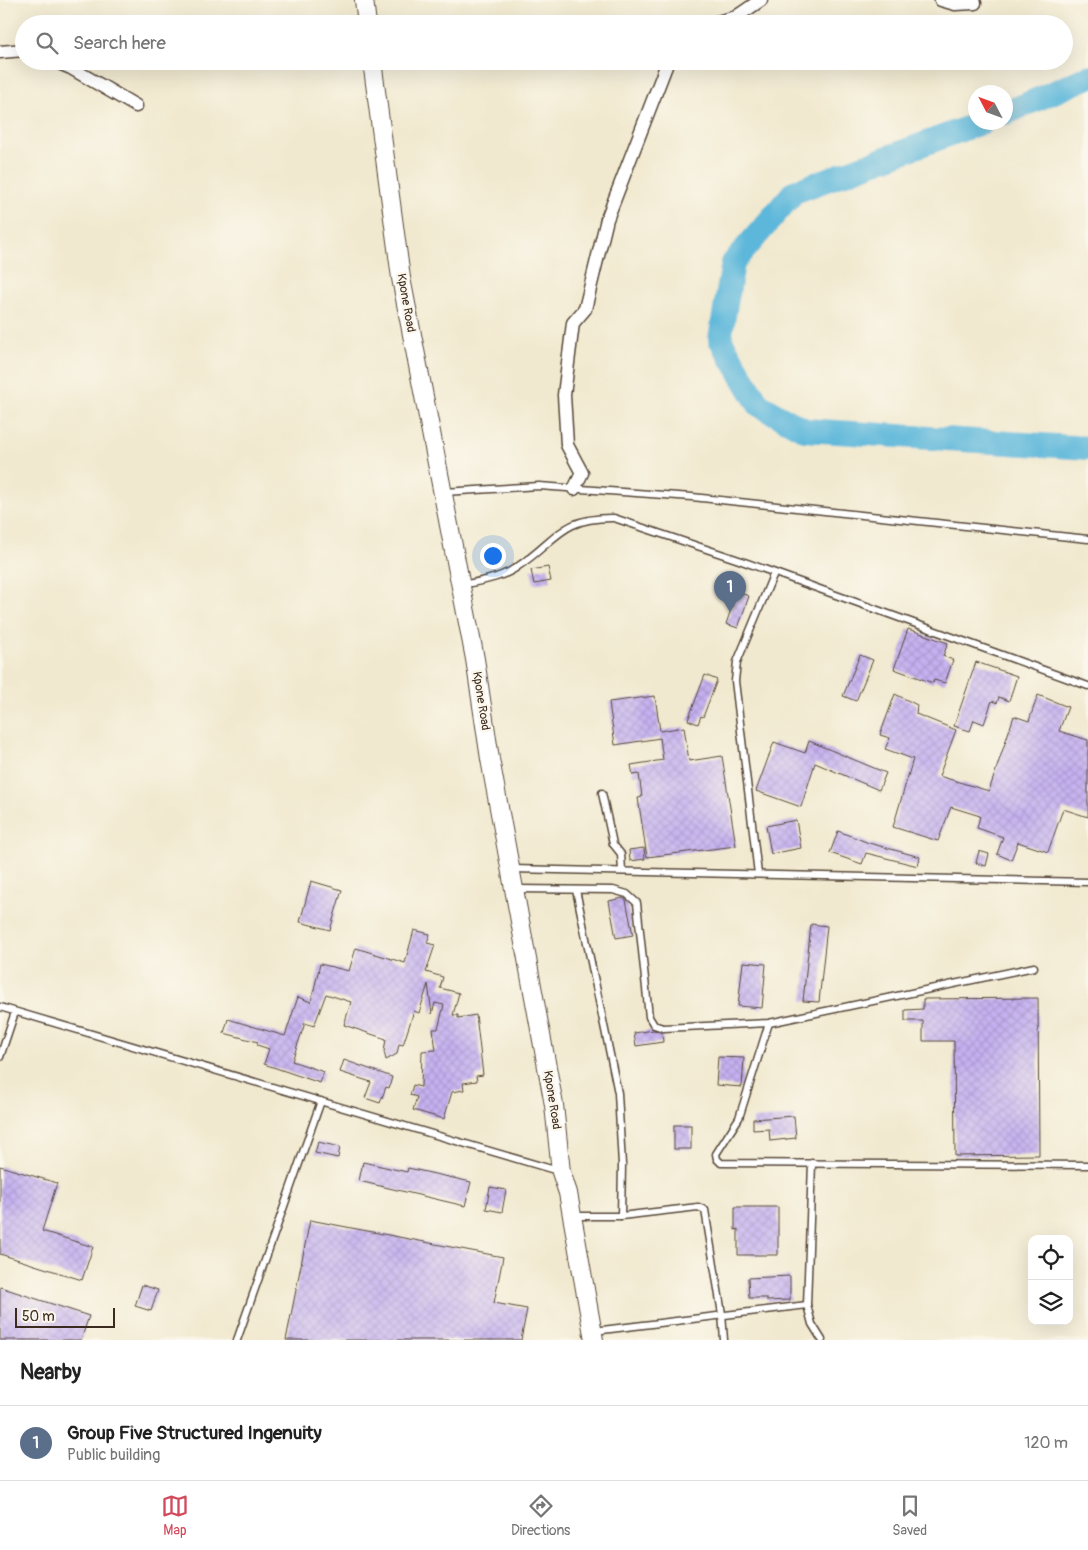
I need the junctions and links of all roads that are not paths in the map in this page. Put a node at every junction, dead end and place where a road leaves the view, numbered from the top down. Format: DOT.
graph roads {
  1 [pos="364,0"];
  2 [pos="760,0"];
  3 [pos="941,0"];
  4 [pos="975,3"];
  5 [pos="366,15"];
  6 [pos="739,15"];
  7 [pos="15,51"];
  8 [pos="0,52"];
  9 [pos="74,70"];
  10 [pos="373,70"];
  11 [pos="665,70"];
  12 [pos="136,106"];
  13 [pos="574,489"];
  14 [pos="443,492"];
  15 [pos="1088,539"];
  16 [pos="774,573"];
  17 [pos="461,586"];
  18 [pos="1088,686"];
  19 [pos="602,793"];
  20 [pos="510,869"];
  21 [pos="622,871"];
  22 [pos="758,874"];
  23 [pos="1088,882"];
  24 [pos="515,889"];
  25 [pos="576,890"];
  26 [pos="1034,967"];
  27 [pos="0,1007"];
  28 [pos="16,1012"];
  29 [pos="769,1023"];
  30 [pos="0,1057"];
  31 [pos="321,1101"];
  32 [pos="812,1163"];
  33 [pos="1088,1165"];
  34 [pos="562,1172"];
  35 [pos="571,1216"];
  36 [pos="621,1216"];
  37 [pos="806,1305"];
  38 [pos="722,1314"];
  39 [pos="593,1336"];
  40 [pos="237,1340"];
  41 [pos="724,1340"];
  42 [pos="822,1340"];
  1 -- 5 [label="main road"];
  2 -- 6 [label="street"];
  3 -- 4 [label="street"];
  7 -- 8 [label="street"];
  9 -- 12 [label="street"];
  10 -- 14 [label="main road, Kpone Road"];
  11 -- 13 [label="street"];
  13 -- 14 [label="lane"];
  13 -- 15 [label="lane"];
  14 -- 17 [label="main road, Kpone Road"];
  16 -- 17 [label="lane"];
  16 -- 18 [label="lane"];
  16 -- 22 [label="lane"];
  17 -- 20 [label="main road, Kpone Road"];
  19 -- 21 [label="lane"];
  20 -- 21 [label="lane"];
  20 -- 24 [label="main road, Kpone Road"];
  21 -- 22 [label="lane"];
  22 -- 23 [label="lane"];
  24 -- 25 [label="lane"];
  24 -- 34 [label="main road, Kpone Road"];
  25 -- 29 [label="lane"];
  25 -- 36 [label="lane"];
  26 -- 29 [label="lane"];
  27 -- 28 [label="lane"];
  28 -- 30 [label="lane"];
  28 -- 31 [label="lane"];
  29 -- 32 [label="lane"];
  31 -- 34 [label="lane"];
  31 -- 40 [label="lane"];
  32 -- 33 [label="lane"];
  32 -- 37 [label="lane"];
  34 -- 35 [label="main road, Kpone Road"];
  35 -- 36 [label="lane"];
  35 -- 39 [label="main road, Kpone Road"];
  36 -- 38 [label="lane"];
  37 -- 38 [label="lane"];
  37 -- 42 [label="lane"];
  38 -- 39 [label="lane"];
  38 -- 41 [label="lane"];
}
